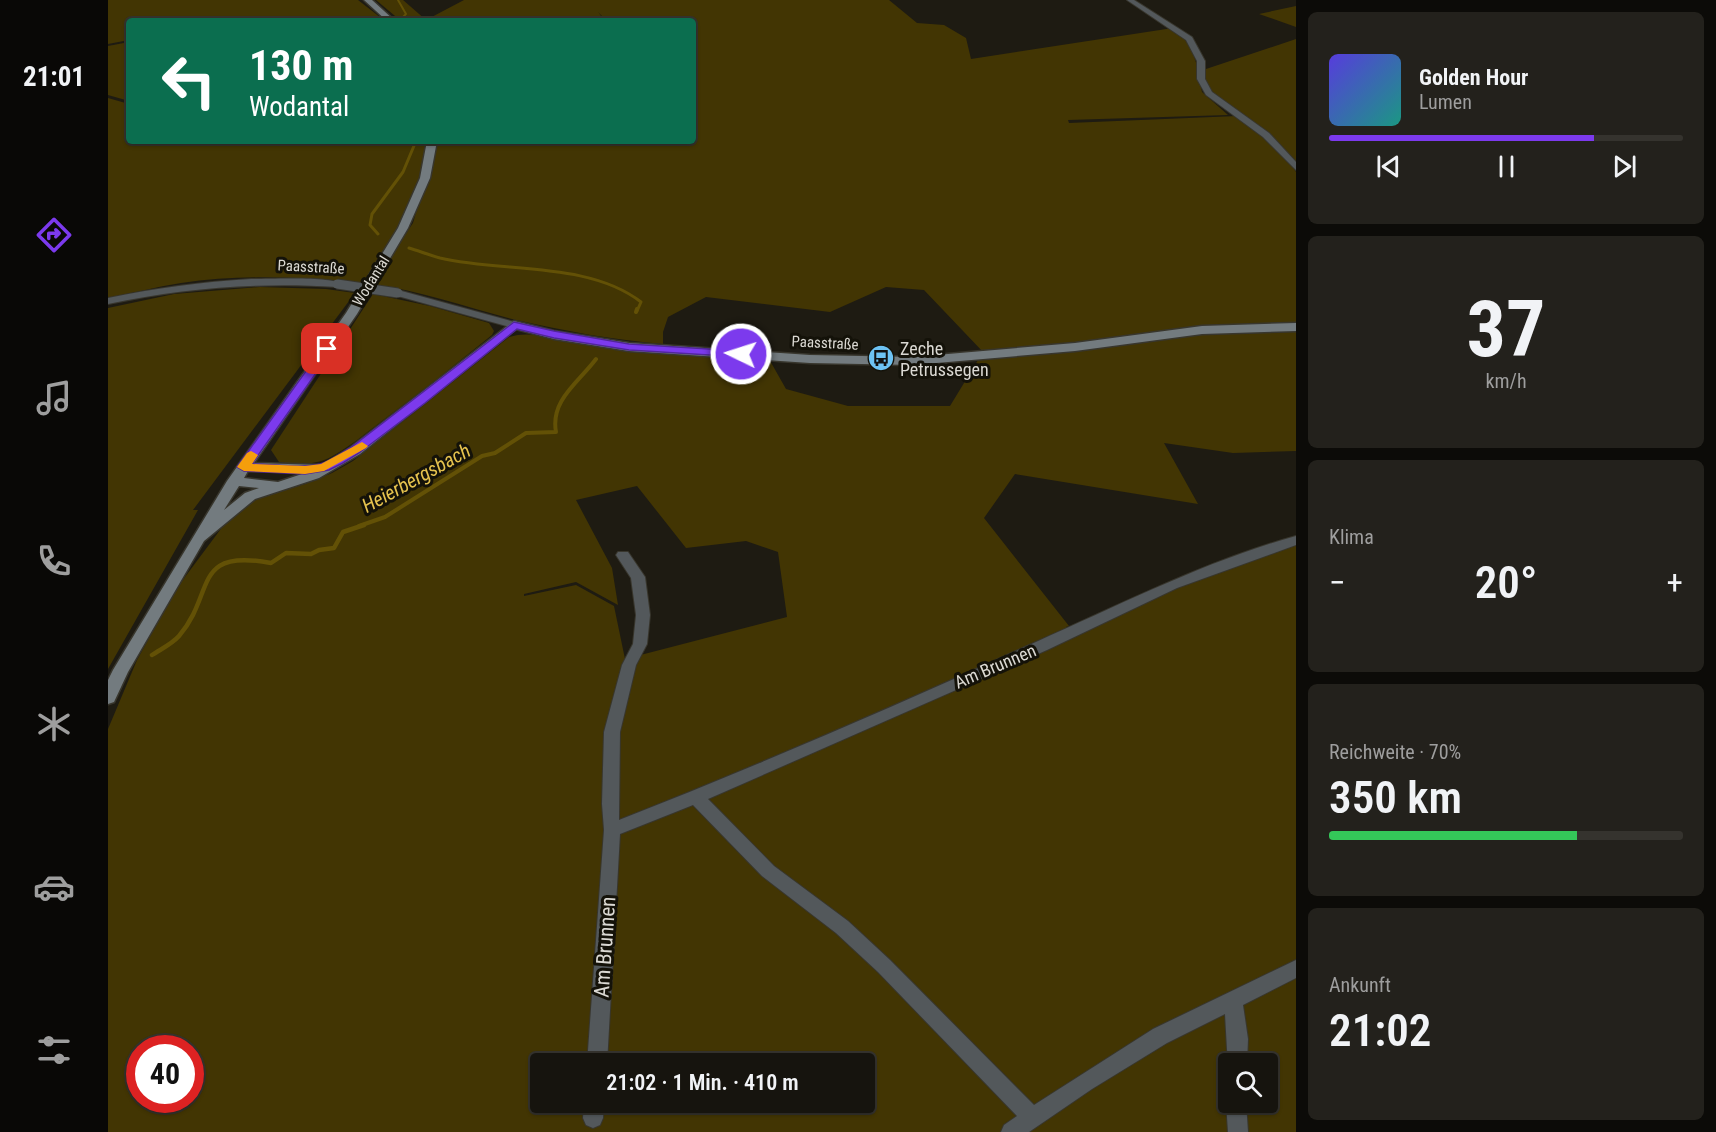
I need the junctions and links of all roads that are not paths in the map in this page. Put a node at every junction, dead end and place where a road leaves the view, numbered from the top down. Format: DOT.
graph roads {
  1 [pos="368,0"];
  2 [pos="1130,0"];
  3 [pos="388,18"];
  4 [pos="431,144"];
  5 [pos="1296,167"];
  6 [pos="108,301"];
  7 [pos="514,325"];
  8 [pos="1296,327"];
  9 [pos="244,467"];
  10 [pos="324,467"];
  11 [pos="234,482"];
  12 [pos="279,485"];
  13 [pos="199,538"];
  14 [pos="1296,540"];
  15 [pos="623,555"];
  16 [pos="108,697"];
  17 [pos="696,797"];
  18 [pos="612,830"];
  19 [pos="1296,969"];
  20 [pos="1233,1002"];
  21 [pos="598,1053"];
  22 [pos="1237,1053"];
  23 [pos="1237,1113"];
  24 [pos="1033,1118"];
  25 [pos="1011,1132"];
  26 [pos="1238,1132"];
  1 -- 3 [label="street"];
  2 -- 5 [label="street"];
  4 -- 9 [label="street, Wodantal"];
  6 -- 7 [label="street, Paasstraße, bridge"];
  7 -- 8 [label="street, Paasstraße"];
  7 -- 10 [label="street, Wodantal"];
  9 -- 10 [label="street, Wodantal"];
  9 -- 11 [label="street, Wodantal"];
  10 -- 12 [label="street, Wodantal"];
  11 -- 12 [label="street, Wodantal"];
  11 -- 13 [label="street, Wodantal"];
  12 -- 13 [label="street, Wodantal"];
  13 -- 16 [label="street, Wodantal"];
  14 -- 17 [label="street, Am Brunnen"];
  15 -- 18 [label="street, Am Brunnen"];
  17 -- 18 [label="street, Am Brunnen"];
  17 -- 24 [label="street"];
  18 -- 21 [label="street, Am Brunnen"];
  19 -- 20 [label="street"];
  20 -- 22 [label="street"];
  20 -- 24 [label="street"];
  23 -- 26 [label="street"];
  24 -- 25 [label="street"];
}
